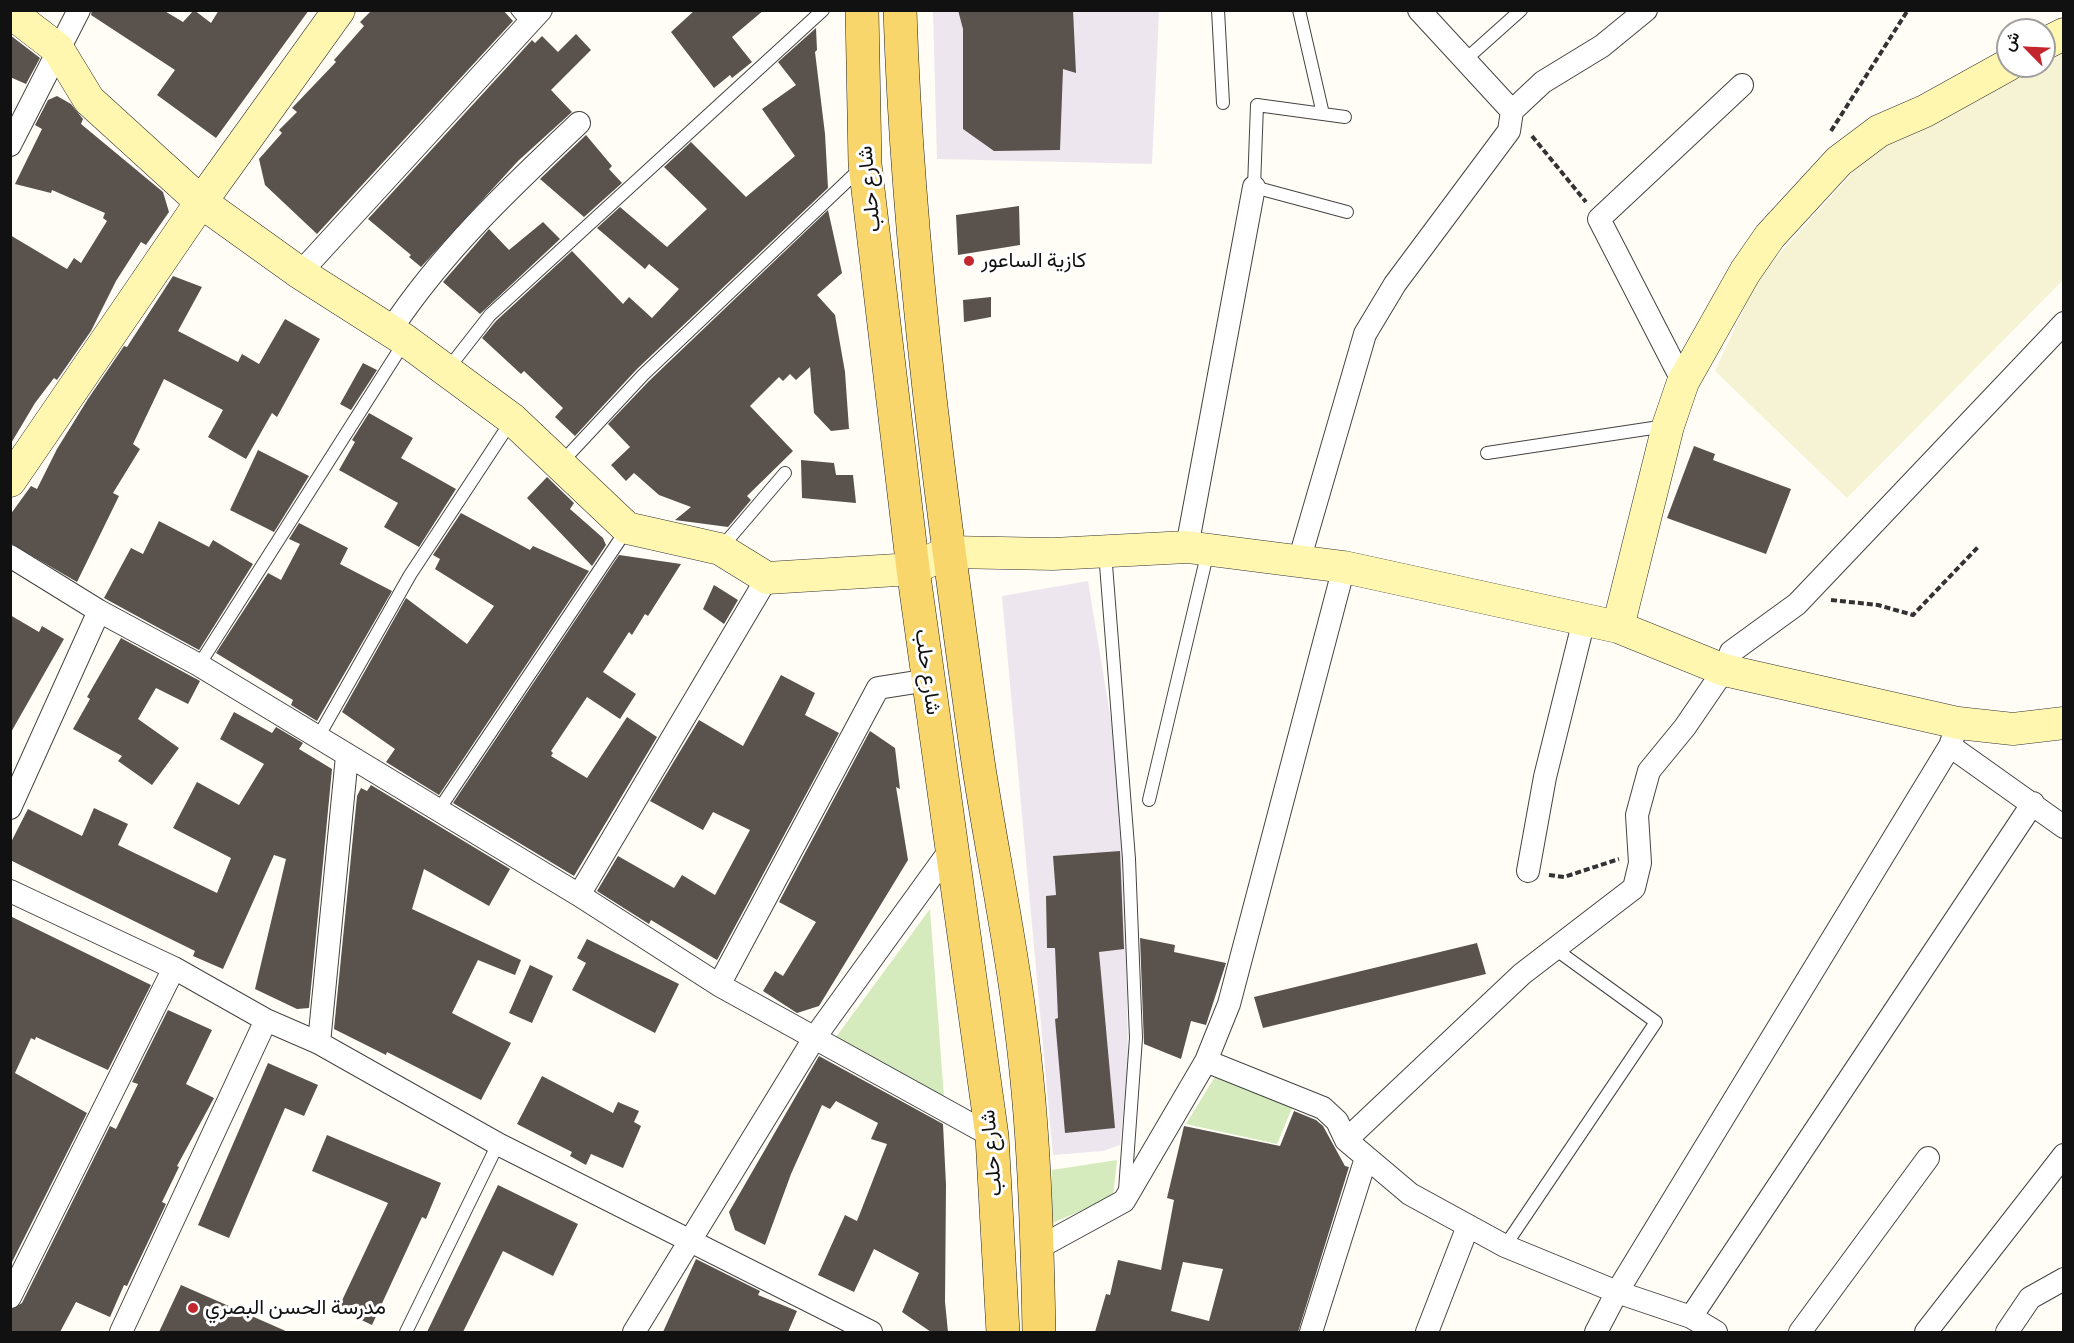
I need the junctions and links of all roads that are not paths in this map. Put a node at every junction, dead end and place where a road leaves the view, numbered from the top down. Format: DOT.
graph roads {
  1 [pos="79,10"];
  2 [pos="339,10"];
  3 [pos="823,10"];
  4 [pos="862,10"];
  5 [pos="900,10"];
  6 [pos="1218,10"];
  7 [pos="1299,10"];
  8 [pos="1419,10"];
  9 [pos="1521,10"];
  10 [pos="1646,10"];
  11 [pos="10,12"];
  12 [pos="528,18"];
  13 [pos="58,49"];
  14 [pos="1465,60"];
  15 [pos="1996,72"];
  16 [pos="1742,85"];
  17 [pos="1223,103"];
  18 [pos="1512,111"];
  19 [pos="1323,114"];
  20 [pos="1345,117"];
  21 [pos="579,123"];
  22 [pos="10,145"];
  23 [pos="865,164"];
  24 [pos="1254,187"];
  25 [pos="201,202"];
  26 [pos="1347,212"];
  27 [pos="300,273"];
  28 [pos="2064,323"];
  29 [pos="398,336"];
  30 [pos="446,371"];
  31 [pos="1683,382"];
  32 [pos="512,419"];
  33 [pos="1668,426"];
  34 [pos="1486,453"];
  35 [pos="559,465"];
  36 [pos="785,473"];
  37 [pos="10,482"];
  38 [pos="627,528"];
  39 [pos="720,549"];
  40 [pos="1198,549"];
  41 [pos="1105,551"];
  42 [pos="948,552"];
  43 [pos="10,556"];
  44 [pos="1299,561"];
  45 [pos="1344,567"];
  46 [pos="913,569"];
  47 [pos="767,578"];
  48 [pos="99,611"];
  49 [pos="1584,620"];
  50 [pos="1618,627"];
  51 [pos="199,665"];
  52 [pos="1724,670"];
  53 [pos="929,680"];
  54 [pos="2064,723"];
  55 [pos="1954,734"];
  56 [pos="317,739"];
  57 [pos="347,756"];
  58 [pos="1149,800"];
  59 [pos="2032,803"];
  60 [pos="10,808"];
  61 [pos="438,811"];
  62 [pos="2064,827"];
  63 [pos="951,849"];
  64 [pos="1528,871"];
  65 [pos="10,891"];
  66 [pos="579,896"];
  67 [pos="1555,949"];
  68 [pos="174,968"];
  69 [pos="719,985"];
  70 [pos="266,1020"];
  71 [pos="815,1037"];
  72 [pos="320,1043"];
  73 [pos="1206,1061"];
  74 [pos="992,1136"];
  75 [pos="1346,1140"];
  76 [pos="498,1144"];
  77 [pos="2064,1155"];
  78 [pos="1366,1158"];
  79 [pos="1928,1158"];
  80 [pos="1124,1201"];
  81 [pos="1468,1226"];
  82 [pos="689,1240"];
  83 [pos="1505,1246"];
  84 [pos="1038,1248"];
  85 [pos="2064,1279"];
  86 [pos="1617,1292"];
  87 [pos="10,1297"];
  88 [pos="1691,1317"];
  89 [pos="121,1332"];
  90 [pos="406,1332"];
  91 [pos="634,1332"];
  92 [pos="871,1332"];
  93 [pos="1003,1332"];
  94 [pos="1039,1332"];
  95 [pos="1311,1332"];
  96 [pos="1427,1332"];
  97 [pos="1596,1332"];
  98 [pos="1716,1332"];
  99 [pos="1800,1332"];
  100 [pos="1926,1332"];
  101 [pos="2007,1332"];
  1 -- 13 [label="street"];
  2 -- 25 [label="street"];
  3 -- 30 [label="lane"];
  4 -- 23 [label="main road, شارع حلب"];
  5 -- 42 [label="main road, شارع حلب"];
  6 -- 17 [label="lane"];
  7 -- 19 [label="lane"];
  8 -- 14 [label="street"];
  9 -- 14 [label="lane"];
  10 -- 18 [label="street"];
  11 -- 13 [label="street"];
  12 -- 27 [label="street"];
  13 -- 22 [label="street"];
  13 -- 25 [label="street"];
  14 -- 18 [label="street"];
  15 -- 31 [label="street"];
  16 -- 31 [label="street"];
  18 -- 44 [label="street"];
  19 -- 20 [label="lane"];
  19 -- 24 [label="lane"];
  21 -- 29 [label="street"];
  23 -- 35 [label="lane"];
  23 -- 46 [label="main road, شارع حلب"];
  24 -- 26 [label="lane"];
  24 -- 40 [label="street"];
  25 -- 27 [label="street"];
  25 -- 37 [label="street"];
  27 -- 29 [label="street"];
  28 -- 52 [label="street"];
  29 -- 30 [label="street"];
  29 -- 51 [label="lane"];
  30 -- 32 [label="street"];
  31 -- 33 [label="street"];
  32 -- 35 [label="street"];
  32 -- 56 [label="lane"];
  33 -- 34 [label="lane"];
  33 -- 50 [label="street"];
  35 -- 38 [label="street"];
  36 -- 39 [label="lane"];
  38 -- 39 [label="street"];
  38 -- 61 [label="lane"];
  39 -- 47 [label="street"];
  40 -- 41 [label="street"];
  40 -- 44 [label="street"];
  40 -- 58 [label="lane"];
  41 -- 42 [label="street"];
  41 -- 80 [label="lane"];
  42 -- 46 [label="street"];
  42 -- 84 [label="main road, شارع حلب"];
  43 -- 48 [label="street"];
  44 -- 45 [label="street"];
  45 -- 49 [label="street"];
  45 -- 73 [label="street"];
  46 -- 47 [label="street"];
  46 -- 53 [label="main road, شارع حلب"];
  47 -- 66 [label="street"];
  48 -- 51 [label="street"];
  48 -- 60 [label="street"];
  49 -- 50 [label="street"];
  49 -- 64 [label="street"];
  50 -- 52 [label="street"];
  51 -- 56 [label="street"];
  52 -- 55 [label="street"];
  52 -- 67 [label="street"];
  53 -- 63 [label="main road, شارع حلب"];
  53 -- 69 [label="street"];
  54 -- 55 [label="street"];
  55 -- 59 [label="street"];
  55 -- 86 [label="street"];
  56 -- 57 [label="street"];
  57 -- 61 [label="street"];
  57 -- 72 [label="street"];
  59 -- 62 [label="street"];
  59 -- 88 [label="street"];
  61 -- 66 [label="street"];
  63 -- 71 [label="street"];
  63 -- 74 [label="main road, شارع حلب"];
  65 -- 68 [label="street"];
  66 -- 69 [label="street"];
  67 -- 75 [label="street"];
  67 -- 83 [label="lane"];
  68 -- 70 [label="street"];
  68 -- 87 [label="street"];
  69 -- 71 [label="street"];
  70 -- 72 [label="street"];
  70 -- 89 [label="street"];
  71 -- 74 [label="street"];
  71 -- 82 [label="street"];
  72 -- 76 [label="street"];
  73 -- 75 [label="street"];
  73 -- 80 [label="street"];
  74 -- 93 [label="main road, شارع حلب"];
  75 -- 78 [label="street"];
  76 -- 82 [label="street"];
  76 -- 90 [label="lane"];
  77 -- 100 [label="street"];
  78 -- 81 [label="street"];
  78 -- 95 [label="street"];
  79 -- 99 [label="street"];
  80 -- 84 [label="street"];
  81 -- 83 [label="street"];
  81 -- 96 [label="street"];
  82 -- 91 [label="street"];
  82 -- 92 [label="street"];
  83 -- 86 [label="street"];
  84 -- 94 [label="main road, شارع حلب"];
  85 -- 101 [label="street"];
  86 -- 88 [label="street"];
  86 -- 97 [label="street"];
  88 -- 98 [label="street"];
}
